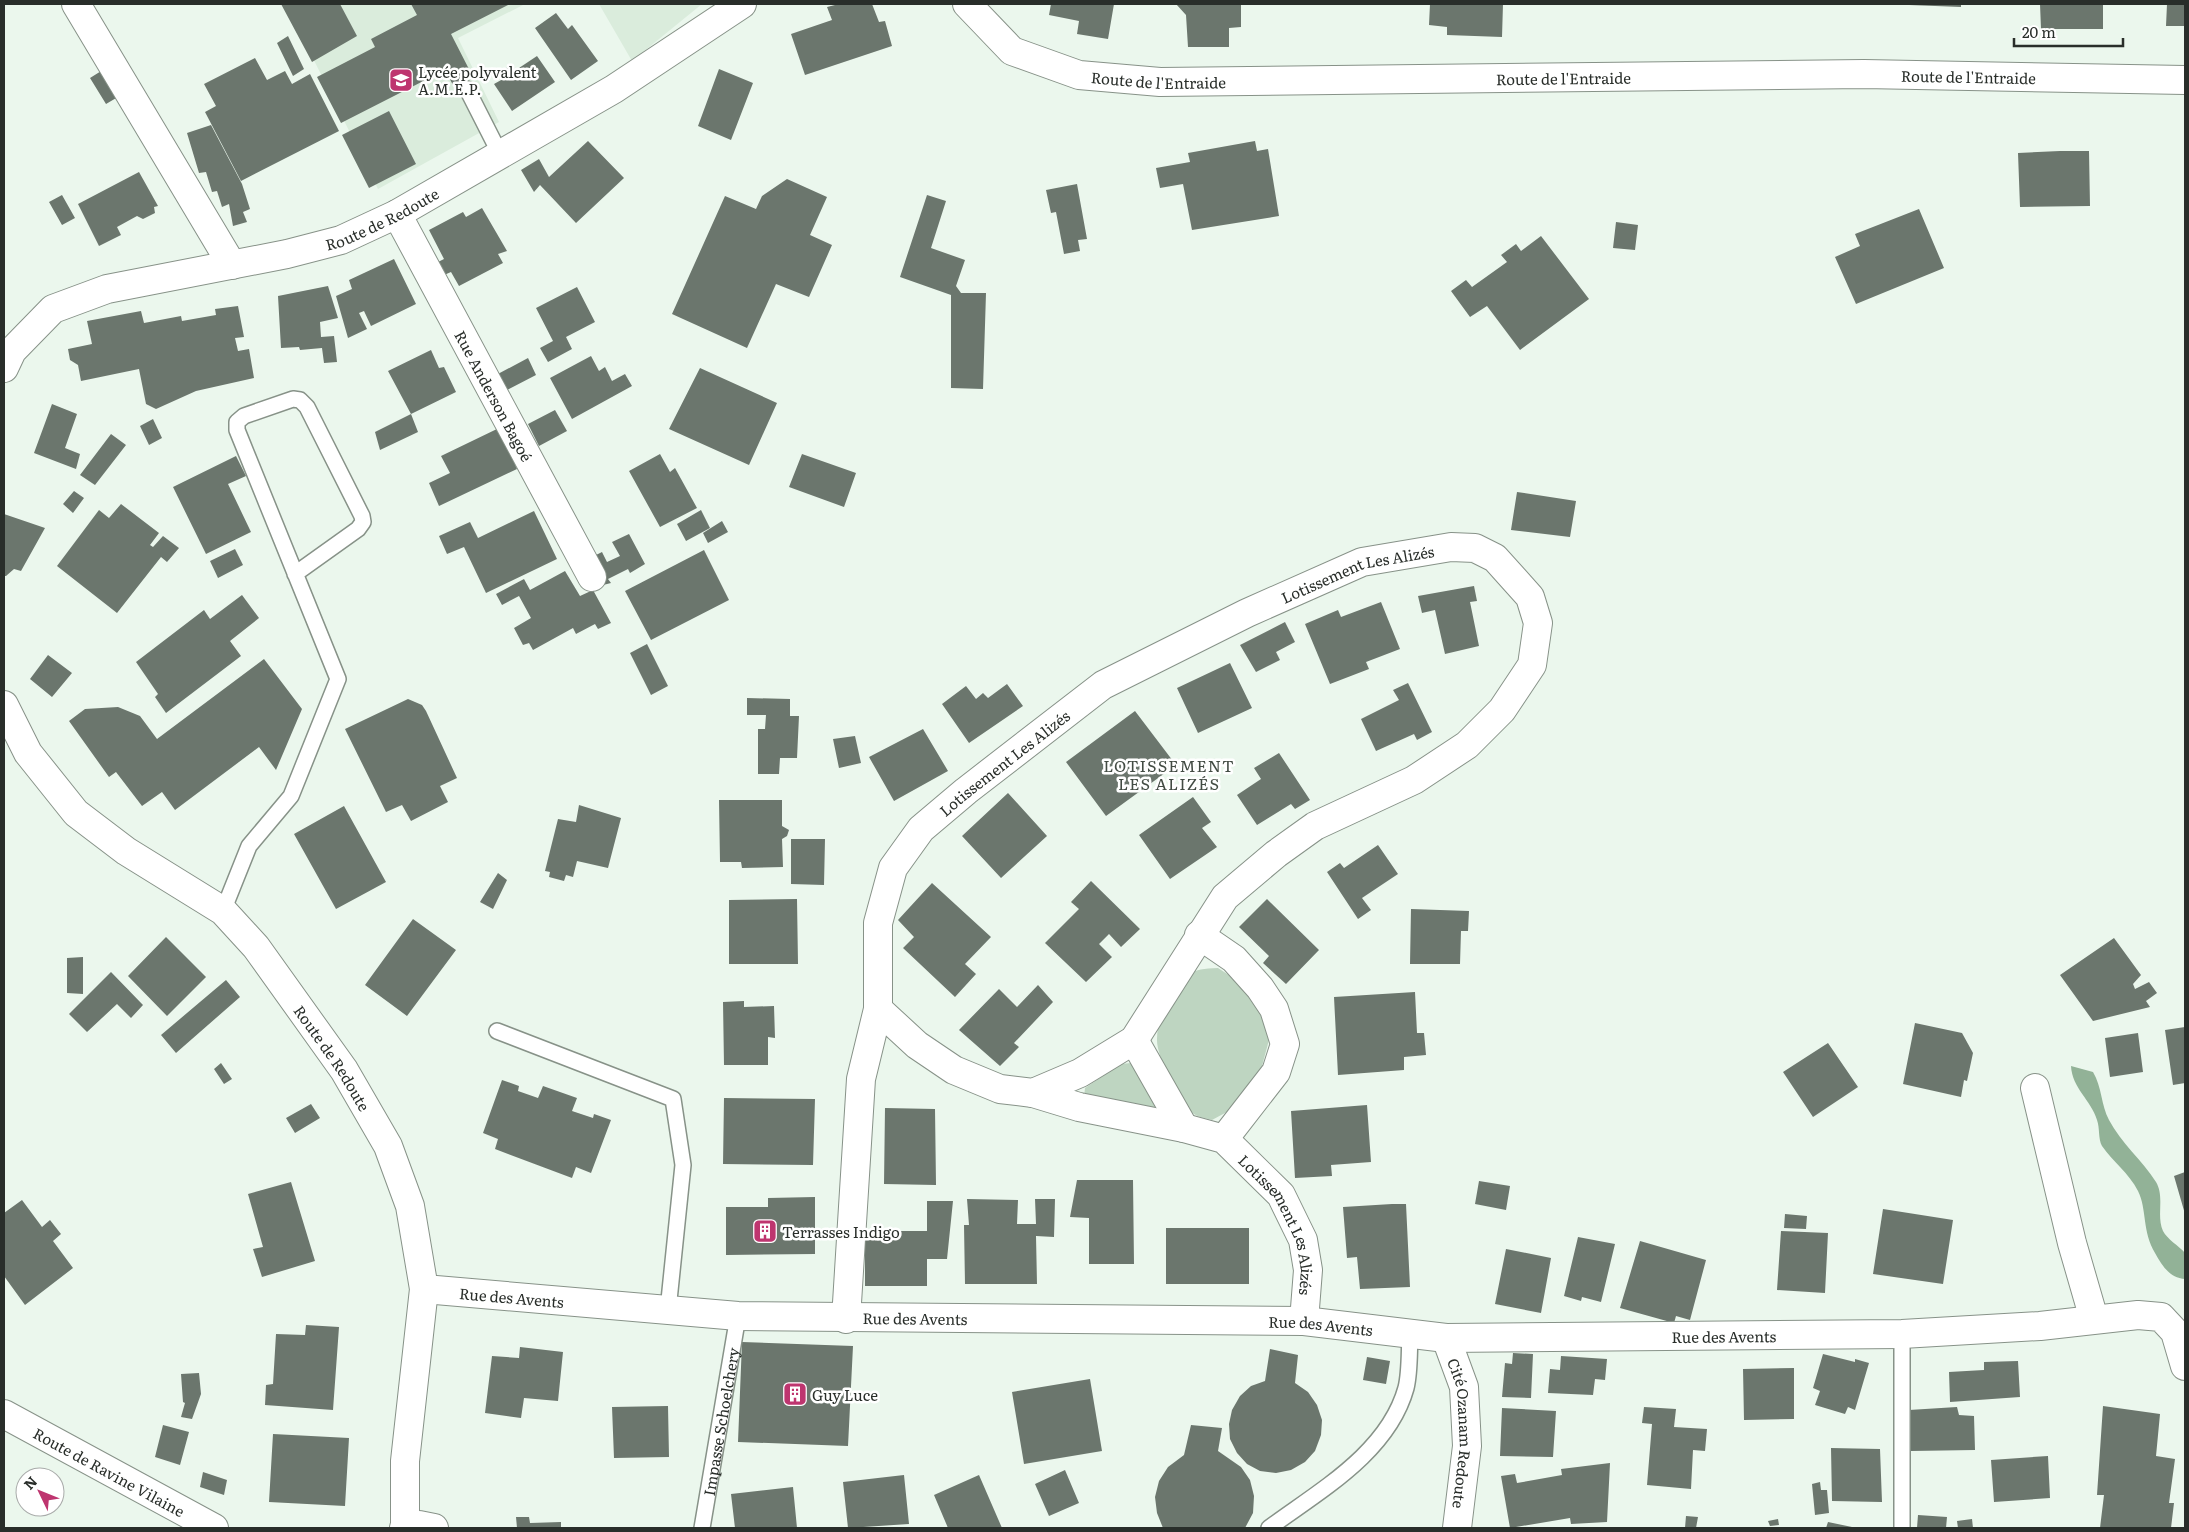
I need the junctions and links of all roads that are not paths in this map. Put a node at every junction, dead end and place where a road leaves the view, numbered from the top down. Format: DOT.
graph roads {
  1 [pos="76,4"];
  2 [pos="742,4"];
  3 [pos="967,4"];
  4 [pos="2185,80"];
  5 [pos="467,90"];
  6 [pos="501,156"];
  7 [pos="397,214"];
  8 [pos="232,265"];
  9 [pos="4,368"];
  10 [pos="295,574"];
  11 [pos="592,577"];
  12 [pos="4,705"];
  13 [pos="223,911"];
  14 [pos="1200,935"];
  15 [pos="878,1009"];
  16 [pos="497,1031"];
  17 [pos="1134,1040"];
  18 [pos="2035,1088"];
  19 [pos="1033,1093"];
  20 [pos="1184,1128"];
  21 [pos="1224,1140"];
  22 [pos="424,1289"];
  23 [pos="668,1310"];
  24 [pos="738,1316"];
  25 [pos="846,1318"];
  26 [pos="2094,1319"];
  27 [pos="1304,1321"];
  28 [pos="1902,1334"];
  29 [pos="1410,1335"];
  30 [pos="1446,1338"];
  31 [pos="2185,1366"];
  32 [pos="4,1414"];
  33 [pos="214,1528"];
  34 [pos="405,1528"];
  35 [pos="434,1528"];
  36 [pos="702,1528"];
  37 [pos="1269,1528"];
  38 [pos="1457,1528"];
  39 [pos="1902,1528"];
  1 -- 8 [label="street"];
  2 -- 6 [label="street, Route de Redoute"];
  3 -- 4 [label="street, Route de l'Entraide"];
  5 -- 6 [label="lane"];
  6 -- 7 [label="street, Route de Redoute"];
  7 -- 8 [label="street, Route de Redoute"];
  7 -- 11 [label="street, Rue Anderson Bagoé"];
  8 -- 9 [label="street, Route de Redoute"];
  10 -- 10 [label="lane"];
  10 -- 13 [label="lane"];
  12 -- 13 [label="street, Route de Redoute"];
  13 -- 22 [label="street, Route de Redoute"];
  14 -- 15 [label="street, Lotissement Les Alizés"];
  14 -- 17 [label="street, Lotissement Les Alizés"];
  14 -- 21 [label="street, Lotissement Les Alizés"];
  15 -- 19 [label="street, Lotissement Les Alizés"];
  15 -- 25 [label="street, Lotissement Les Alizés"];
  16 -- 23 [label="lane"];
  17 -- 19 [label="street, Lotissement Les Alizés"];
  17 -- 20 [label="street"];
  18 -- 26 [label="street"];
  19 -- 20 [label="street, Lotissement Les Alizés"];
  20 -- 21 [label="street, Lotissement Les Alizés"];
  21 -- 27 [label="street, Lotissement Les Alizés"];
  22 -- 23 [label="street, Rue des Avents"];
  22 -- 34 [label="street, Route de Redoute"];
  23 -- 24 [label="street, Rue des Avents"];
  24 -- 25 [label="street, Rue des Avents"];
  24 -- 36 [label="lane, Impasse Schoelchery"];
  25 -- 27 [label="street, Rue des Avents"];
  26 -- 28 [label="street, Rue des Avents"];
  26 -- 31 [label="street, Rue des Avents"];
  27 -- 29 [label="street, Rue des Avents"];
  28 -- 30 [label="street, Rue des Avents"];
  28 -- 39 [label="lane"];
  29 -- 30 [label="street, Rue des Avents"];
  29 -- 37 [label="lane"];
  30 -- 38 [label="street, Cité Ozanam Redoute"];
  32 -- 33 [label="street, Route de Ravine Vilaine"];
  34 -- 35 [label="street"];
}
